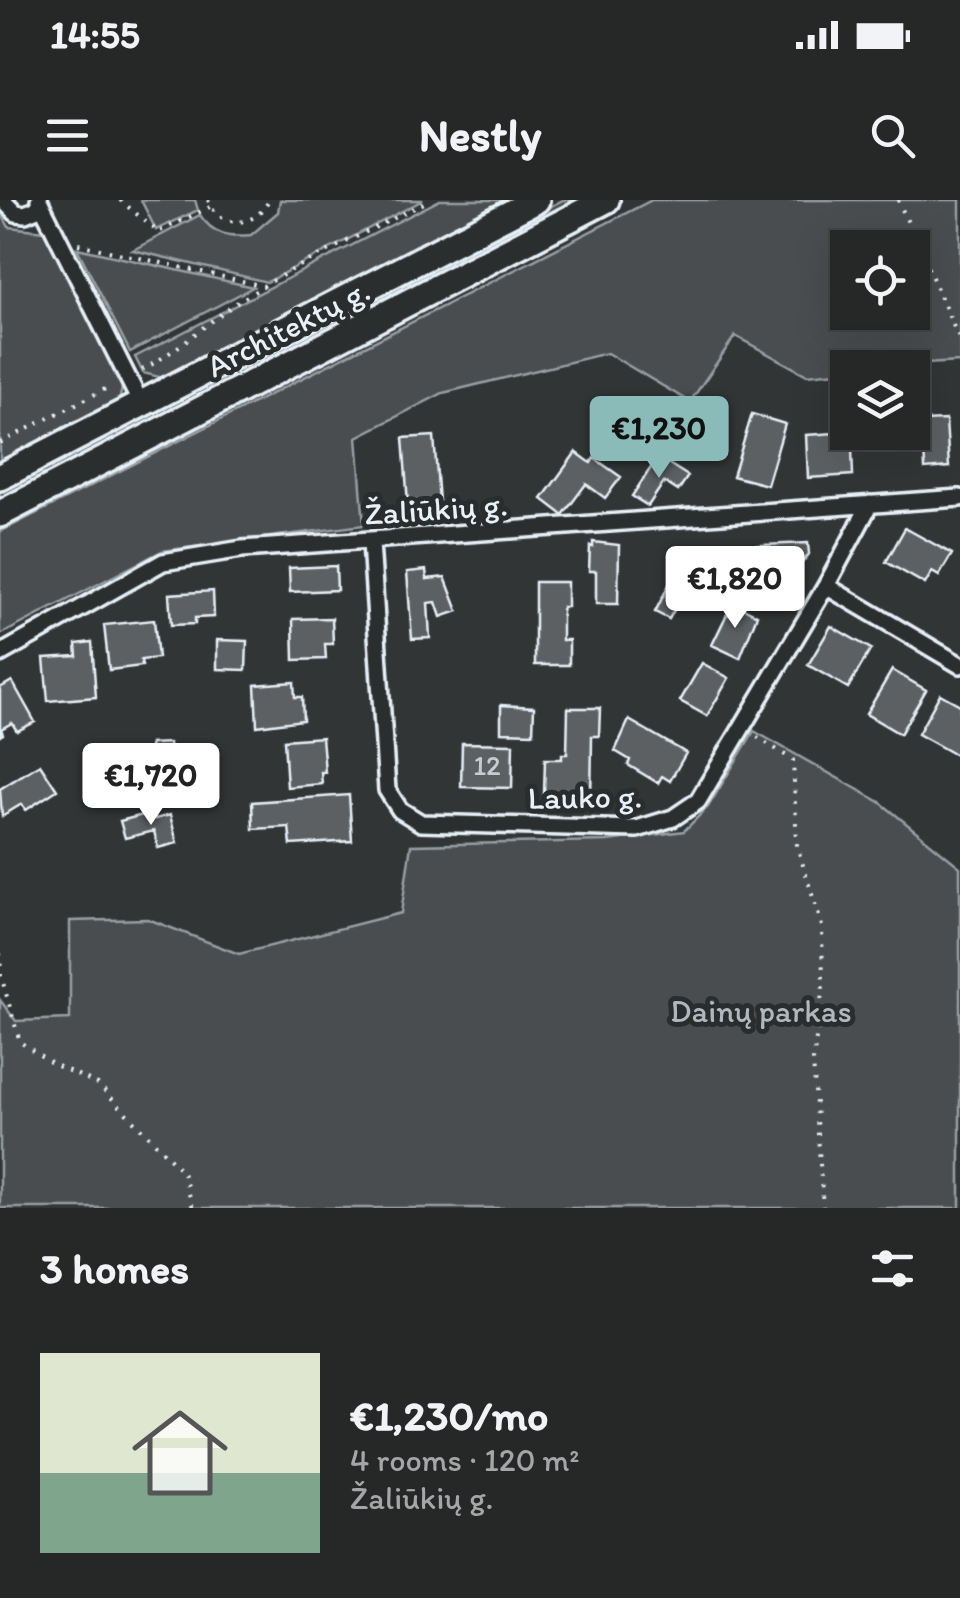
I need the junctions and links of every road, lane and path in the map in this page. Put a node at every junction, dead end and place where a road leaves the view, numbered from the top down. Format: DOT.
graph roads {
  1 [pos="3,200"];
  2 [pos="120,200"];
  3 [pos="269,200"];
  4 [pos="430,200"];
  5 [pos="536,200"];
  6 [pos="606,200"];
  7 [pos="898,200"];
  8 [pos="41,203"];
  9 [pos="209,203"];
  10 [pos="59,240"];
  11 [pos="393,274"];
  12 [pos="264,286"];
  13 [pos="409,302"];
  14 [pos="960,341"];
  15 [pos="128,378"];
  16 [pos="141,404"];
  17 [pos="0,443"];
  18 [pos="0,478"];
  19 [pos="960,498"];
  20 [pos="870,504"];
  21 [pos="0,514"];
  22 [pos="371,542"];
  23 [pos="826,586"];
  24 [pos="0,654"];
  25 [pos="960,664"];
  26 [pos="743,728"];
  27 [pos="0,953"];
  28 [pos="193,1208"];
  29 [pos="824,1208"];
  1 -- 8 [label="street"];
  2 -- 9 [label="path"];
  3 -- 9 [label="path"];
  4 -- 12 [label="path"];
  5 -- 11 [label="main road, Architektų g."];
  6 -- 13 [label="main road, Architektų g."];
  7 -- 14 [label="path"];
  8 -- 10 [label="street"];
  10 -- 12 [label="path"];
  10 -- 15 [label="street"];
  11 -- 13 [label="main road"];
  11 -- 16 [label="main road, Architektų g."];
  12 -- 15 [label="path"];
  13 -- 21 [label="main road, Architektų g."];
  15 -- 16 [label="street"];
  15 -- 17 [label="path"];
  16 -- 18 [label="main road, Architektų g."];
  19 -- 20 [label="street, Žaliūkių g."];
  20 -- 22 [label="street, Žaliūkių g."];
  20 -- 23 [label="street, Lauko g."];
  22 -- 24 [label="street, Žaliūkių g."];
  22 -- 26 [label="street, Lauko g."];
  23 -- 25 [label="street"];
  23 -- 26 [label="street, Lauko g."];
  26 -- 29 [label="path"];
  27 -- 28 [label="path"];
}
